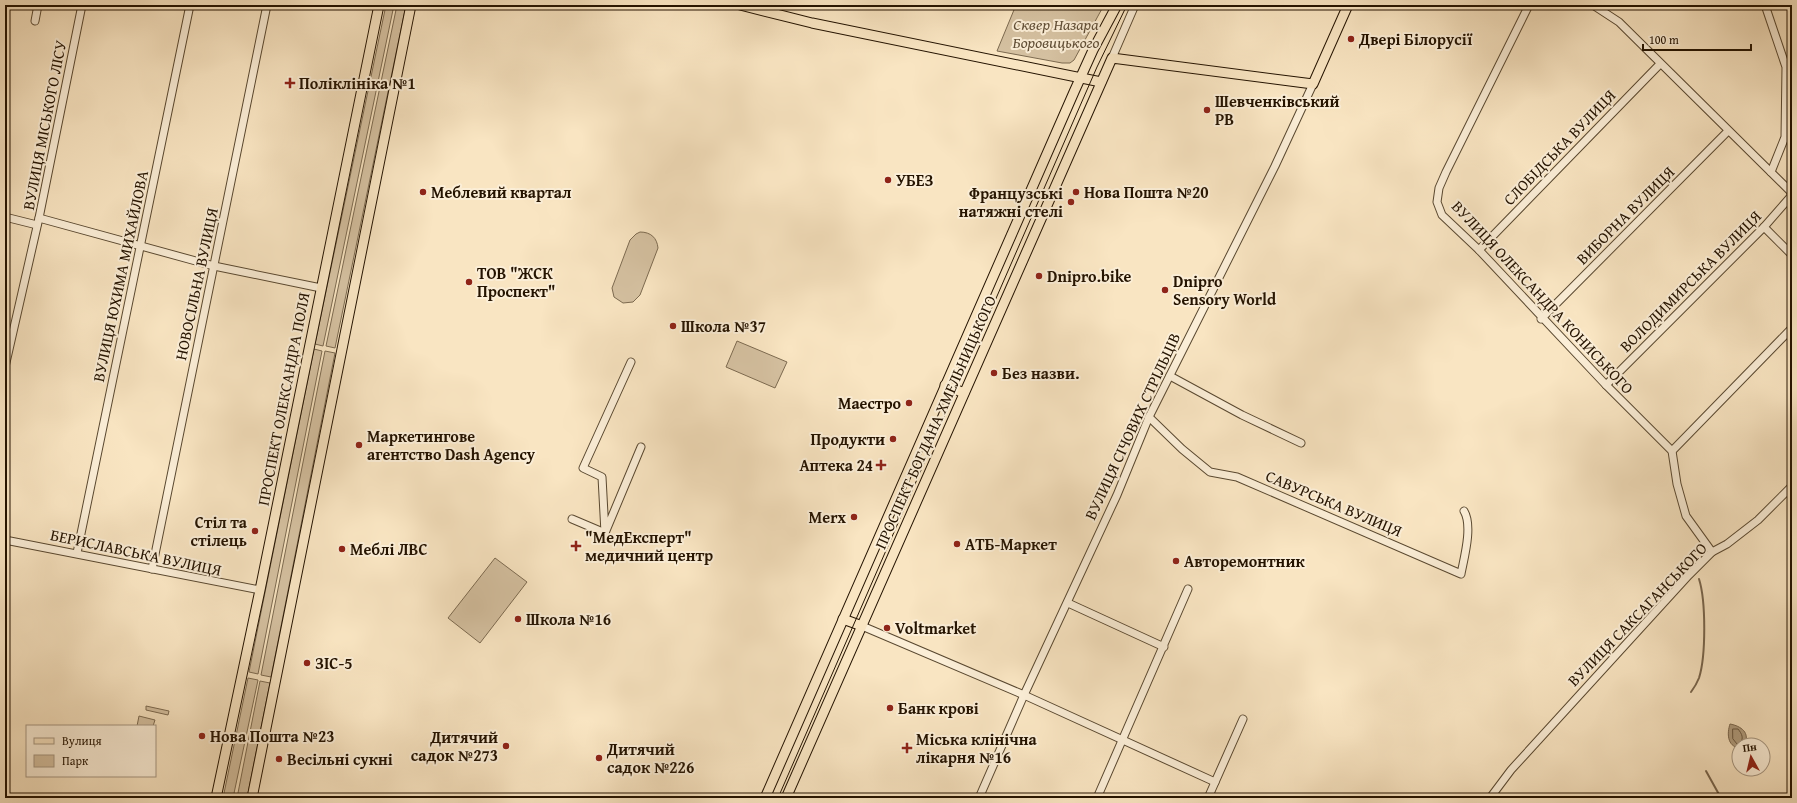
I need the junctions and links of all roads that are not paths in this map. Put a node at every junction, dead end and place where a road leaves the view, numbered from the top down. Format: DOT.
graph roads {
  1 [pos="38,5"];
  2 [pos="82,5"];
  3 [pos="190,5"];
  4 [pos="266,5"];
  5 [pos="379,5"];
  6 [pos="411,5"];
  7 [pos="740,5"];
  8 [pos="1116,5"];
  9 [pos="1135,5"];
  10 [pos="1348,5"];
  11 [pos="1529,5"];
  12 [pos="1593,5"];
  13 [pos="1765,5"];
  14 [pos="35,21"];
  15 [pos="1112,58"];
  16 [pos="1660,64"];
  17 [pos="1080,78"];
  18 [pos="1101,82"];
  19 [pos="1313,84"];
  20 [pos="1728,131"];
  21 [pos="1771,172"];
  22 [pos="1792,194"];
  23 [pos="5,217"];
  24 [pos="38,222"];
  25 [pos="1764,227"];
  26 [pos="140,247"];
  27 [pos="1478,250"];
  28 [pos="1792,255"];
  29 [pos="214,266"];
  30 [pos="321,288"];
  31 [pos="1541,319"];
  32 [pos="1792,328"];
  33 [pos="631,362"];
  34 [pos="5,367"];
  35 [pos="1170,376"];
  36 [pos="945,386"];
  37 [pos="1606,386"];
  38 [pos="964,393"];
  39 [pos="1149,417"];
  40 [pos="1301,443"];
  41 [pos="641,448"];
  42 [pos="1672,451"];
  43 [pos="1792,486"];
  44 [pos="1464,511"];
  45 [pos="572,519"];
  46 [pos="605,532"];
  47 [pos="5,540"];
  48 [pos="1712,552"];
  49 [pos="77,553"];
  50 [pos="152,569"];
  51 [pos="1188,589"];
  52 [pos="260,590"];
  53 [pos="1068,603"];
  54 [pos="843,618"];
  55 [pos="862,626"];
  56 [pos="1164,647"];
  57 [pos="1024,695"];
  58 [pos="1243,719"];
  59 [pos="1122,741"];
  60 [pos="1215,782"];
  61 [pos="216,798"];
  62 [pos="252,798"];
  63 [pos="765,798"];
  64 [pos="786,798"];
  65 [pos="979,798"];
  66 [pos="1097,798"];
  67 [pos="1208,798"];
  68 [pos="1490,798"];
  1 -- 14 [label="street"];
  2 -- 24 [label="street, ВУЛИЦЯ МІСЬКОГО ЛІСУ"];
  3 -- 26 [label="street, ВУЛИЦЯ ЮХИМА МИХАЙЛОВА"];
  4 -- 29 [label="street, НОВОСІЛЬНА ВУЛИЦЯ"];
  5 -- 30 [label="main road, ПРОСПЕКТ ОЛЕКСАНДРА ПОЛЯ"];
  6 -- 62 [label="main road"];
  7 -- 17 [label="main road"];
  8 -- 17 [label="main road, ПРОСПЕКТ БОГДАНА ХМЕЛЬНИЦЬКОГО"];
  9 -- 15 [label="street"];
  10 -- 19 [label="main road, ВУЛИЦЯ СІЧОВИХ СТРІЛЬЦІВ"];
  11 -- 27 [label="street, ВУЛИЦЯ ОЛЕКСАНДРА КОНИСЬКОГО"];
  12 -- 16 [label="street"];
  13 -- 21 [label="street"];
  15 -- 18 [label="main road, ПРОСПЕКТ БОГДАНА ХМЕЛЬНИЦЬКОГО"];
  15 -- 19 [label="main road"];
  16 -- 20 [label="street"];
  16 -- 27 [label="street, СЛОБІДСЬКА ВУЛИЦЯ"];
  17 -- 18 [label="main road"];
  17 -- 36 [label="main road, ПРОСПЕКТ БОГДАНА ХМЕЛЬНИЦЬКОГО"];
  18 -- 38 [label="main road, ПРОСПЕКТ БОГДАНА ХМЕЛЬНИЦЬКОГО"];
  19 -- 35 [label="street, ВУЛИЦЯ СІЧОВИХ СТРІЛЬЦІВ"];
  20 -- 21 [label="street"];
  20 -- 31 [label="street, ВИБОРНА ВУЛИЦЯ"];
  21 -- 22 [label="street"];
  22 -- 25 [label="street, ВОЛОДИМИРСЬКА ВУЛИЦЯ"];
  23 -- 24 [label="street"];
  24 -- 26 [label="street"];
  24 -- 34 [label="street, ВУЛИЦЯ МІСЬКОГО ЛІСУ"];
  25 -- 28 [label="street"];
  25 -- 37 [label="street, ВОЛОДИМИРСЬКА ВУЛИЦЯ"];
  26 -- 29 [label="street"];
  26 -- 49 [label="street, ВУЛИЦЯ ЮХИМА МИХАЙЛОВА"];
  27 -- 31 [label="street, ВУЛИЦЯ ОЛЕКСАНДРА КОНИСЬКОГО"];
  29 -- 30 [label="street"];
  29 -- 50 [label="street, НОВОСІЛЬНА ВУЛИЦЯ"];
  30 -- 52 [label="main road, ПРОСПЕКТ ОЛЕКСАНДРА ПОЛЯ"];
  31 -- 37 [label="street, ВУЛИЦЯ ОЛЕКСАНДРА КОНИСЬКОГО"];
  32 -- 42 [label="street"];
  33 -- 46 [label="street"];
  35 -- 39 [label="street, ВУЛИЦЯ СІЧОВИХ СТРІЛЬЦІВ"];
  35 -- 40 [label="street"];
  36 -- 38 [label="main road"];
  36 -- 54 [label="main road, ПРОСПЕКТ БОГДАНА ХМЕЛЬНИЦЬКОГО"];
  37 -- 42 [label="street, ВУЛИЦЯ ОЛЕКСАНДРА КОНИСЬКОГО"];
  38 -- 55 [label="main road, ПРОСПЕКТ БОГДАНА ХМЕЛЬНИЦЬКОГО"];
  39 -- 44 [label="street, САВУРСЬКА ВУЛИЦЯ"];
  39 -- 53 [label="street, ВУЛИЦЯ СІЧОВИХ СТРІЛЬЦІВ"];
  41 -- 46 [label="street"];
  42 -- 48 [label="street"];
  43 -- 48 [label="street, ВУЛИЦЯ САКСАГАНСЬКОГО"];
  45 -- 46 [label="street"];
  47 -- 49 [label="street, БЕРИСЛАВСЬКА ВУЛИЦЯ"];
  48 -- 68 [label="street, ВУЛИЦЯ САКСАГАНСЬКОГО"];
  49 -- 50 [label="street, БЕРИСЛАВСЬКА ВУЛИЦЯ"];
  50 -- 52 [label="street, БЕРИСЛАВСЬКА ВУЛИЦЯ"];
  51 -- 56 [label="street"];
  52 -- 61 [label="main road, ПРОСПЕКТ ОЛЕКСАНДРА ПОЛЯ"];
  53 -- 56 [label="street"];
  53 -- 57 [label="street, ВУЛИЦЯ СІЧОВИХ СТРІЛЬЦІВ"];
  54 -- 55 [label="main road"];
  54 -- 63 [label="main road, ПРОСПЕКТ БОГДАНА ХМЕЛЬНИЦЬКОГО"];
  55 -- 57 [label="street"];
  55 -- 64 [label="main road, ПРОСПЕКТ БОГДАНА ХМЕЛЬНИЦЬКОГО"];
  56 -- 59 [label="street"];
  57 -- 59 [label="street"];
  57 -- 65 [label="street, ВУЛИЦЯ СІЧОВИХ СТРІЛЬЦІВ"];
  58 -- 60 [label="street"];
  59 -- 60 [label="street"];
  59 -- 66 [label="street"];
  60 -- 67 [label="street"];
}
